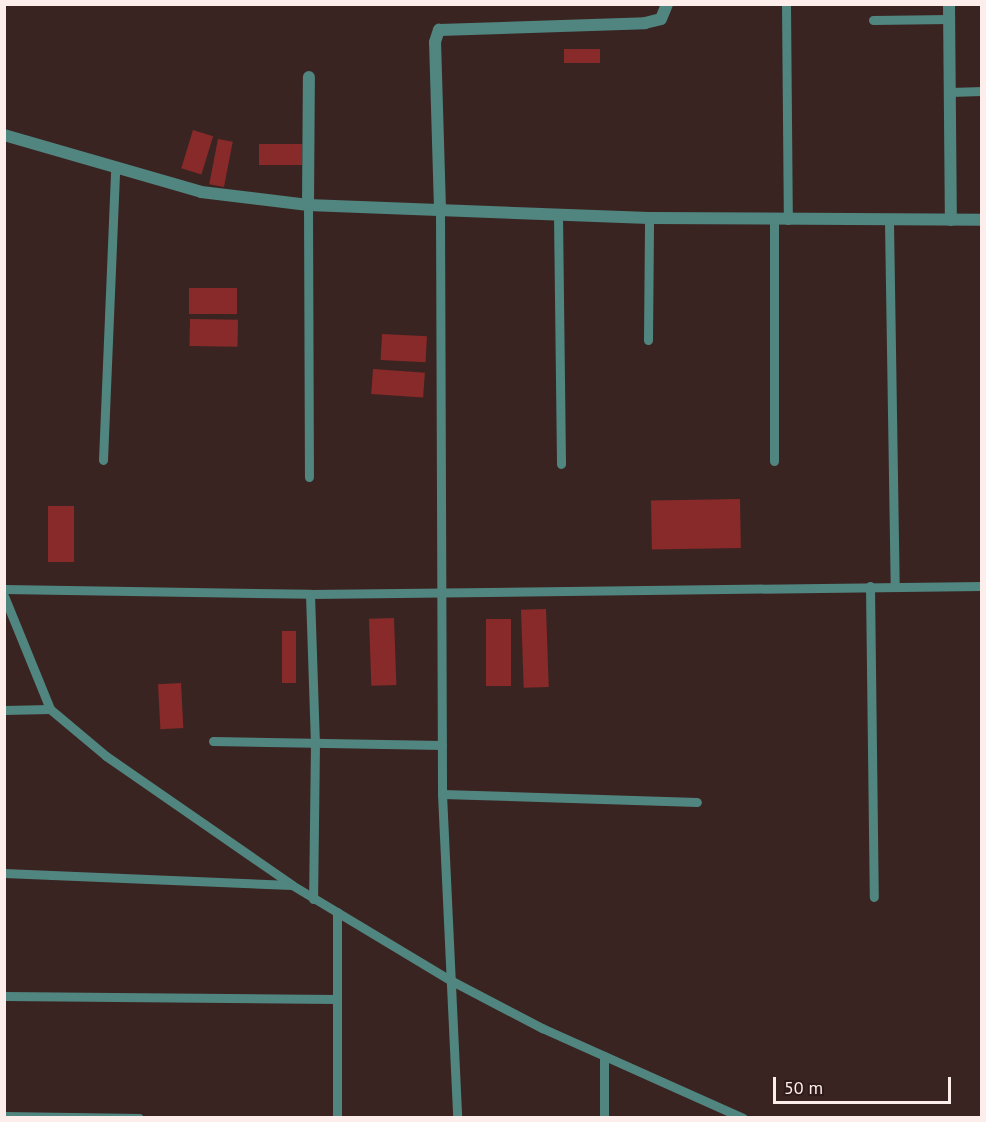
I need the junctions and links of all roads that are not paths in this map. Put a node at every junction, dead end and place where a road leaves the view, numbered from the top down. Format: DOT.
graph roads {
  1 [pos="667,4"];
  2 [pos="786,4"];
  3 [pos="949,4"];
  4 [pos="873,20"];
  5 [pos="949,20"];
  6 [pos="309,77"];
  7 [pos="981,91"];
  8 [pos="950,92"];
  9 [pos="4,135"];
  10 [pos="115,170"];
  11 [pos="308,205"];
  12 [pos="440,209"];
  13 [pos="558,216"];
  14 [pos="649,218"];
  15 [pos="774,220"];
  16 [pos="788,220"];
  17 [pos="951,220"];
  18 [pos="981,220"];
  19 [pos="889,222"];
  20 [pos="648,340"];
  21 [pos="102,460"];
  22 [pos="774,461"];
  23 [pos="561,464"];
  24 [pos="309,477"];
  25 [pos="870,586"];
  26 [pos="895,586"];
  27 [pos="981,586"];
  28 [pos="4,589"];
  29 [pos="439,591"];
  30 [pos="310,594"];
  31 [pos="4,596"];
  32 [pos="50,709"];
  33 [pos="4,710"];
  34 [pos="213,741"];
  35 [pos="315,742"];
  36 [pos="442,745"];
  37 [pos="442,794"];
  38 [pos="697,801"];
  39 [pos="4,873"];
  40 [pos="292,885"];
  41 [pos="874,897"];
  42 [pos="313,898"];
  43 [pos="337,912"];
  44 [pos="452,981"];
  45 [pos="4,996"];
  46 [pos="336,999"];
  47 [pos="604,1056"];
  48 [pos="4,1116"];
  49 [pos="139,1118"];
  50 [pos="337,1118"];
  51 [pos="457,1118"];
  52 [pos="604,1118"];
  53 [pos="743,1118"];
  1 -- 12 [label="street"];
  2 -- 16 [label="lane"];
  3 -- 5 [label="street"];
  4 -- 5 [label="lane"];
  5 -- 8 [label="street"];
  6 -- 11 [label="street"];
  7 -- 8 [label="lane"];
  8 -- 17 [label="street"];
  9 -- 10 [label="street"];
  10 -- 11 [label="street"];
  10 -- 21 [label="lane"];
  11 -- 12 [label="street"];
  11 -- 24 [label="lane"];
  12 -- 13 [label="street"];
  12 -- 29 [label="lane"];
  13 -- 14 [label="street"];
  13 -- 23 [label="lane"];
  14 -- 15 [label="street"];
  14 -- 20 [label="lane"];
  15 -- 16 [label="street"];
  15 -- 22 [label="lane"];
  16 -- 19 [label="street"];
  17 -- 18 [label="street"];
  17 -- 19 [label="street"];
  19 -- 26 [label="lane"];
  25 -- 26 [label="lane"];
  25 -- 29 [label="lane"];
  25 -- 41 [label="lane"];
  26 -- 27 [label="lane"];
  28 -- 30 [label="lane"];
  29 -- 30 [label="lane"];
  29 -- 36 [label="lane"];
  30 -- 35 [label="lane"];
  31 -- 32 [label="lane"];
  32 -- 33 [label="lane"];
  32 -- 40 [label="lane"];
  34 -- 35 [label="lane"];
  35 -- 36 [label="lane"];
  35 -- 42 [label="lane"];
  36 -- 37 [label="lane"];
  37 -- 38 [label="lane"];
  37 -- 44 [label="lane"];
  39 -- 40 [label="lane"];
  40 -- 42 [label="lane"];
  42 -- 43 [label="lane"];
  43 -- 44 [label="lane"];
  43 -- 46 [label="lane"];
  44 -- 47 [label="lane"];
  44 -- 51 [label="lane"];
  45 -- 46 [label="lane"];
  46 -- 50 [label="lane"];
  47 -- 52 [label="lane"];
  47 -- 53 [label="lane"];
  48 -- 49 [label="lane"];
}
